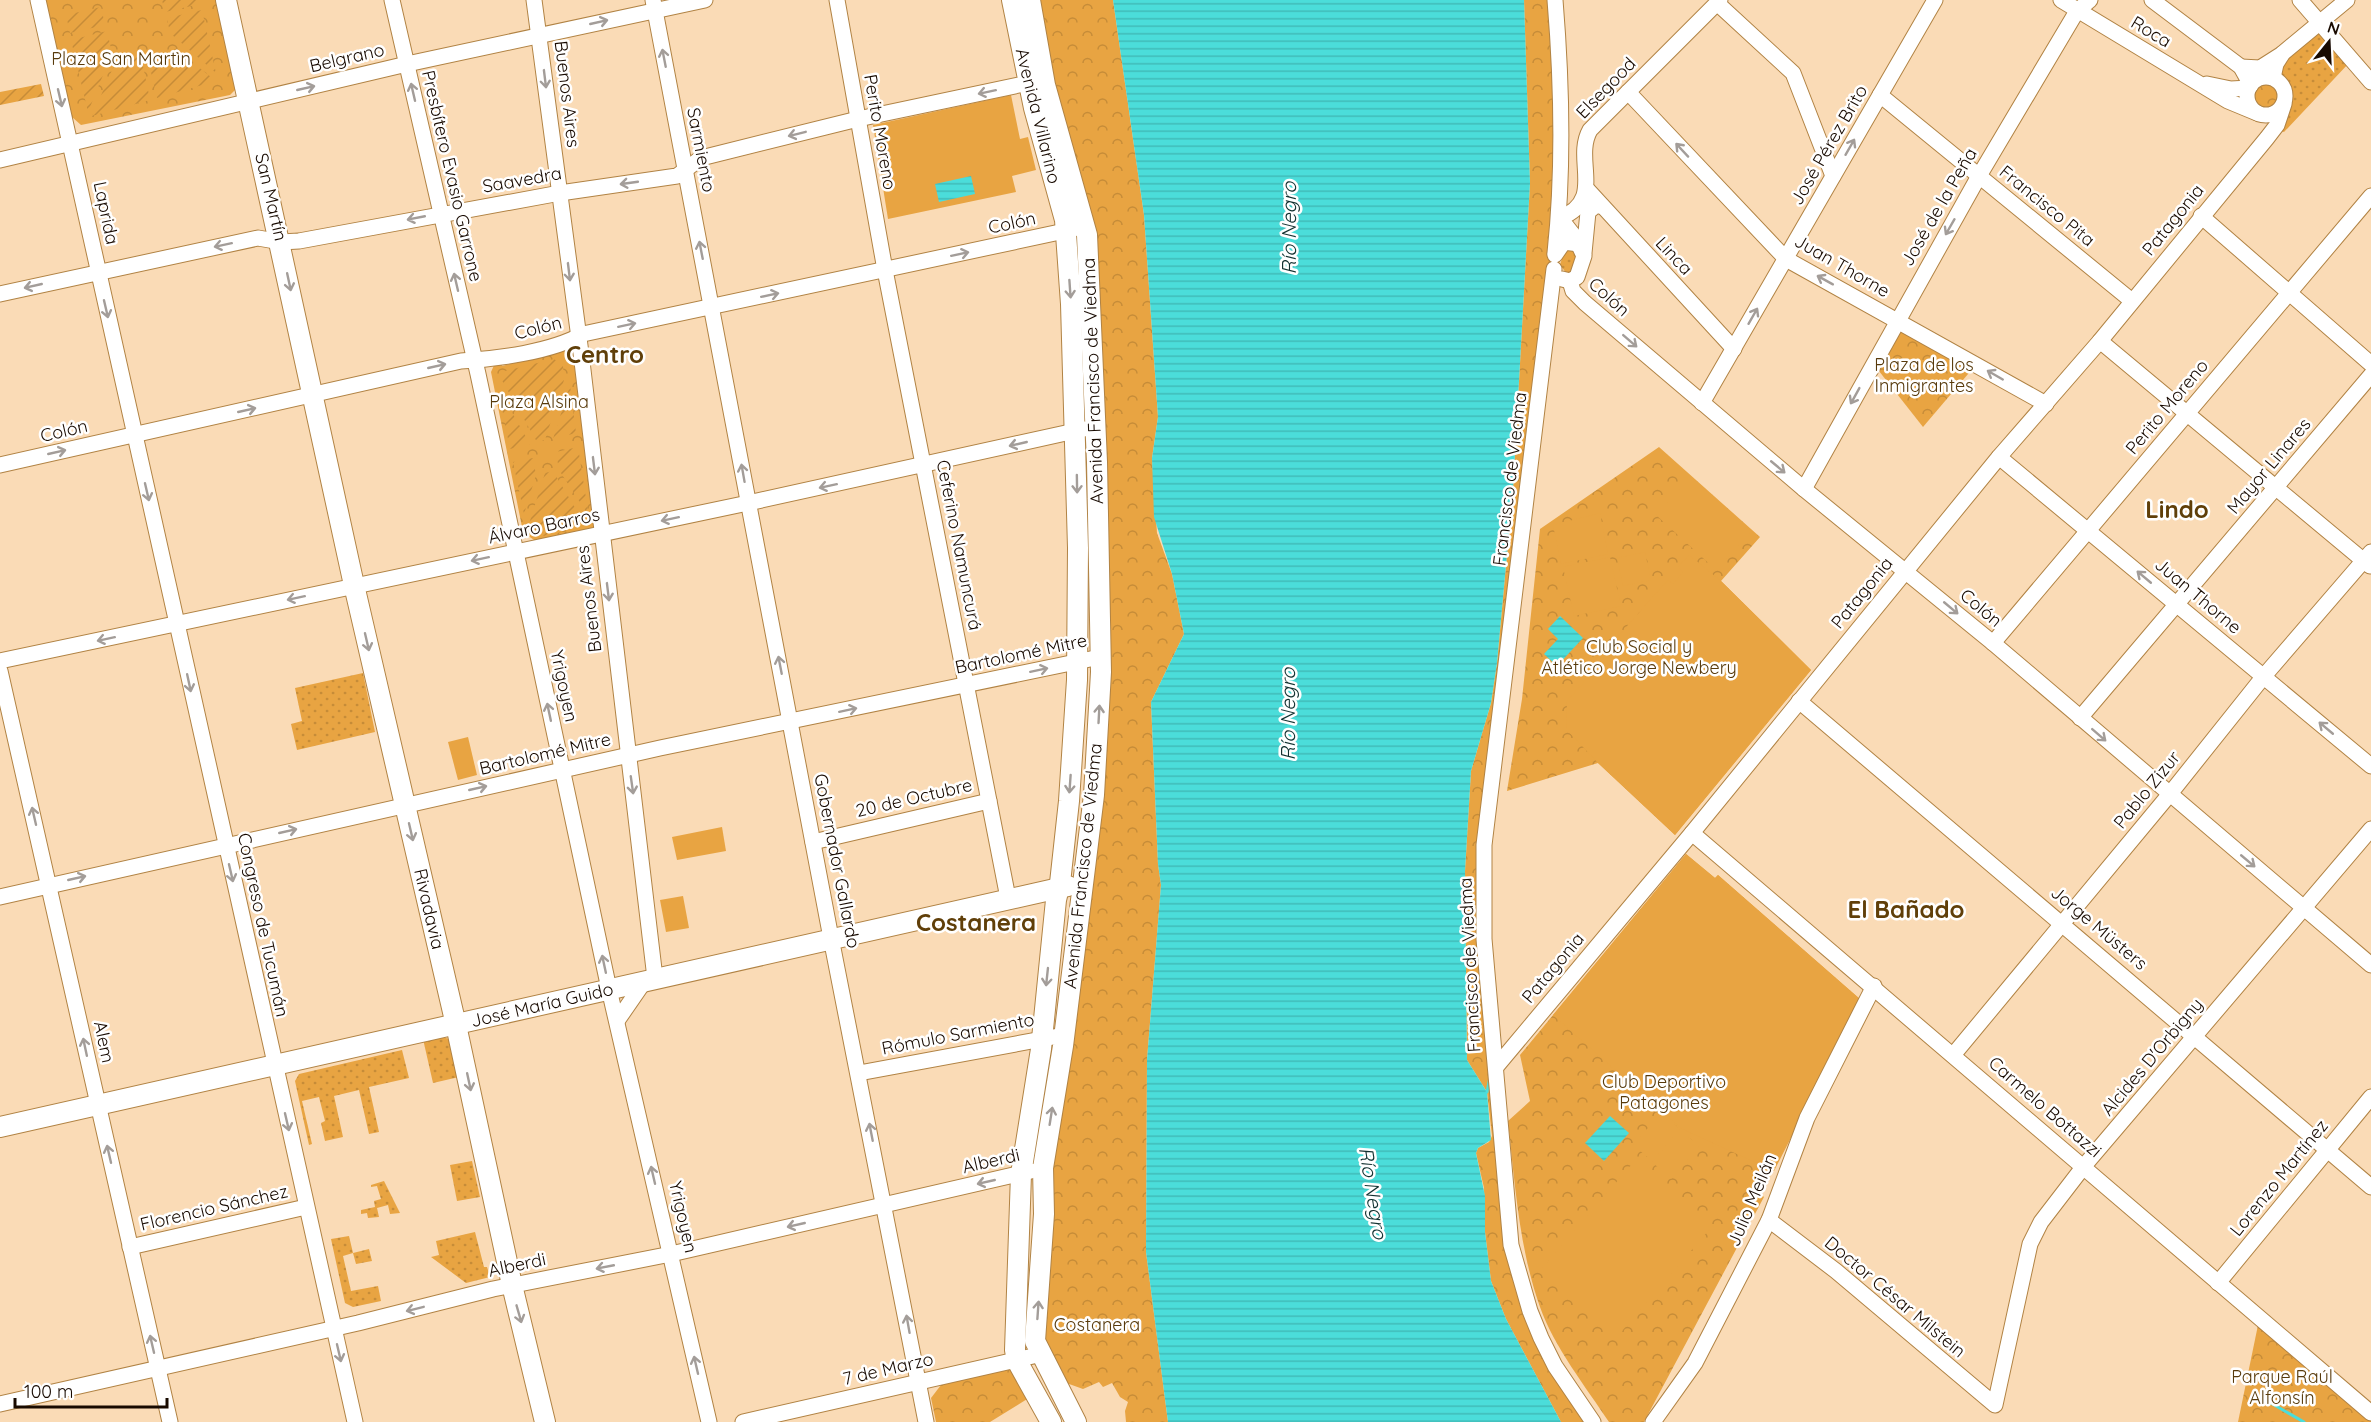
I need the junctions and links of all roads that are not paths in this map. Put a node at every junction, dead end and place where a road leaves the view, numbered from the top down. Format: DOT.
graph roads {
  1 [pos="38,0"];
  2 [pos="226,0"];
  3 [pos="392,0"];
  4 [pos="534,0"];
  5 [pos="705,0"];
  6 [pos="837,0"];
  7 [pos="1012,0"];
  8 [pos="1030,0"];
  9 [pos="1555,0"];
  10 [pos="1935,0"];
  11 [pos="2061,0"];
  12 [pos="2090,0"];
  13 [pos="2152,0"];
  14 [pos="2300,0"];
  15 [pos="2347,0"];
  16 [pos="1718,2"];
  17 [pos="654,5"];
  18 [pos="2078,11"];
  19 [pos="2320,23"];
  20 [pos="539,36"];
  21 [pos="2283,53"];
  22 [pos="407,64"];
  23 [pos="2241,67"];
  24 [pos="2190,78"];
  25 [pos="2273,78"];
  26 [pos="1036,82"];
  27 [pos="2371,82"];
  28 [pos="2250,86"];
  29 [pos="1628,92"];
  30 [pos="1880,95"];
  31 [pos="249,102"];
  32 [pos="2284,104"];
  33 [pos="2258,114"];
  34 [pos="858,119"];
  35 [pos="2259,144"];
  36 [pos="71,145"];
  37 [pos="0,160"];
  38 [pos="685,170"];
  39 [pos="1833,176"];
  40 [pos="1979,176"];
  41 [pos="1586,188"];
  42 [pos="560,193"];
  43 [pos="2371,196"];
  44 [pos="1601,206"];
  45 [pos="440,214"];
  46 [pos="2201,216"];
  47 [pos="1560,218"];
  48 [pos="1075,229"];
  49 [pos="281,242"];
  50 [pos="1581,250"];
  51 [pos="1556,254"];
  52 [pos="1786,259"];
  53 [pos="1554,269"];
  54 [pos="885,270"];
  55 [pos="98,272"];
  56 [pos="1569,281"];
  57 [pos="2290,293"];
  58 [pos="0,294"];
  59 [pos="2132,301"];
  60 [pos="712,307"];
  61 [pos="1550,310"];
  62 [pos="1897,320"];
  63 [pos="577,338"];
  64 [pos="2100,341"];
  65 [pos="1734,349"];
  66 [pos="473,360"];
  67 [pos="2371,364"];
  68 [pos="2371,375"];
  69 [pos="314,395"];
  70 [pos="1702,403"];
  71 [pos="2046,404"];
  72 [pos="2187,412"];
  73 [pos="1096,426"];
  74 [pos="1074,431"];
  75 [pos="134,435"];
  76 [pos="1999,457"];
  77 [pos="0,465"];
  78 [pos="923,465"];
  79 [pos="2278,487"];
  80 [pos="1804,489"];
  81 [pos="748,503"];
  82 [pos="2088,530"];
  83 [pos="601,534"];
  84 [pos="515,552"];
  85 [pos="2368,560"];
  86 [pos="1906,571"];
  87 [pos="354,585"];
  88 [pos="2175,603"];
  89 [pos="176,623"];
  90 [pos="1993,643"];
  91 [pos="1100,657"];
  92 [pos="0,661"];
  93 [pos="1077,663"];
  94 [pos="0,671"];
  95 [pos="2264,676"];
  96 [pos="966,686"];
  97 [pos="1799,701"];
  98 [pos="2080,718"];
  99 [pos="791,722"];
  100 [pos="628,755"];
  101 [pos="2371,766"];
  102 [pos="562,770"];
  103 [pos="2169,795"];
  104 [pos="989,801"];
  105 [pos="405,805"];
  106 [pos="2371,828"];
  107 [pos="1692,833"];
  108 [pos="813,842"];
  109 [pos="225,845"];
  110 [pos="1083,883"];
  111 [pos="50,884"];
  112 [pos="1059,888"];
  113 [pos="0,897"];
  114 [pos="1008,898"];
  115 [pos="2303,907"];
  116 [pos="2063,923"];
  117 [pos="831,938"];
  118 [pos="2371,965"];
  119 [pos="649,980"];
  120 [pos="1874,986"];
  121 [pos="609,988"];
  122 [pos="617,1021"];
  123 [pos="456,1025"];
  124 [pos="1064,1035"];
  125 [pos="2196,1036"];
  126 [pos="1042,1038"];
  127 [pos="1954,1054"];
  128 [pos="274,1065"];
  129 [pos="1496,1067"];
  130 [pos="859,1073"];
  131 [pos="2371,1097"];
  132 [pos="98,1105"];
  133 [pos="0,1127"];
  134 [pos="2326,1150"];
  135 [pos="2084,1166"];
  136 [pos="1043,1168"];
  137 [pos="1021,1174"];
  138 [pos="2371,1188"];
  139 [pos="885,1205"];
  140 [pos="306,1208"];
  141 [pos="1769,1220"];
  142 [pos="130,1248"];
  143 [pos="671,1254"];
  144 [pos="2218,1283"];
  145 [pos="512,1285"];
  146 [pos="334,1328"];
  147 [pos="1042,1354"];
  148 [pos="1017,1360"];
  149 [pos="158,1369"];
  150 [pos="918,1381"];
  151 [pos="0,1404"];
  152 [pos="1995,1405"];
  153 [pos="2371,1413"];
  154 [pos="170,1422"];
  155 [pos="355,1422"];
  156 [pos="545,1422"];
  157 [pos="709,1422"];
  158 [pos="743,1422"];
  159 [pos="926,1422"];
  160 [pos="1051,1422"];
  161 [pos="1076,1422"];
  162 [pos="1593,1422"];
  163 [pos="1653,1422"];
  1 -- 36 [label="street, Laprida, one-way"];
  2 -- 31 [label="main road, San Martín"];
  3 -- 22 [label="street, Presbítero Evasio Garrone"];
  4 -- 20 [label="street, Buenos Aires"];
  5 -- 17 [label="street, Belgrano"];
  6 -- 34 [label="street, Perito Moreno"];
  7 -- 26 [label="main road, Avenida Villarino"];
  8 -- 26 [label="main road, Avenida Villarino"];
  9 -- 47 [label="street, Francisco de Viedma"];
  10 -- 30 [label="street, José Pérez Brito"];
  11 -- 18 [label="street, Roca"];
  12 -- 18 [label="street, José de la Peña"];
  13 -- 23 [label="street"];
  14 -- 19 [label="street"];
  15 -- 19 [label="street"];
  16 -- 29 [label="street, Elsegood"];
  16 -- 39 [label="street"];
  20 -- 17 [label="street, Belgrano, one-way"];
  38 -- 17 [label="street, Sarmiento, one-way"];
  18 -- 24 [label="street, Roca"];
  18 -- 40 [label="street, José de la Peña"];
  19 -- 21 [label="street"];
  19 -- 27 [label="street"];
  20 -- 22 [label="street, Belgrano"];
  20 -- 42 [label="street, Buenos Aires, one-way"];
  21 -- 23 [label="street"];
  21 -- 25 [label="street"];
  31 -- 22 [label="street, Belgrano, one-way"];
  45 -- 22 [label="street, Presbítero Evasio Garrone, one-way"];
  23 -- 28 [label="street"];
  24 -- 28 [label="street"];
  24 -- 33 [label="street"];
  25 -- 28 [label="street"];
  25 -- 32 [label="street"];
  26 -- 34 [label="street, Saavedra, one-way"];
  26 -- 48 [label="main road, Avenida Villarino"];
  28 -- 33 [label="street"];
  29 -- 41 [label="street, Elsegood"];
  52 -- 29 [label="street, Juan Thorne, one-way"];
  39 -- 30 [label="street, José Pérez Brito, one-way"];
  30 -- 40 [label="street, Francisco Pita"];
  31 -- 36 [label="street, Belgrano"];
  31 -- 49 [label="main road, San Martín"];
  32 -- 33 [label="street"];
  32 -- 35 [label="street, Patagonia"];
  33 -- 35 [label="street"];
  34 -- 38 [label="street, Saavedra, one-way"];
  34 -- 54 [label="street, Perito Moreno"];
  35 -- 46 [label="street, Patagonia"];
  36 -- 37 [label="street, Belgrano"];
  36 -- 55 [label="street, Laprida"];
  38 -- 42 [label="street, Saavedra, one-way"];
  60 -- 38 [label="street, Sarmiento, one-way"];
  39 -- 52 [label="street, José Pérez Brito"];
  40 -- 59 [label="street, Francisco Pita"];
  40 -- 62 [label="street, José de la Peña, one-way"];
  41 -- 44 [label="street, Linca"];
  41 -- 47 [label="street"];
  42 -- 45 [label="street, Saavedra"];
  42 -- 63 [label="street, Buenos Aires, one-way"];
  43 -- 57 [label="street, Perito Moreno"];
  44 -- 50 [label="street"];
  44 -- 65 [label="street, Linca"];
  45 -- 49 [label="street, Saavedra, one-way"];
  66 -- 45 [label="street, Presbítero Evasio Garrone, one-way"];
  46 -- 57 [label="street"];
  46 -- 59 [label="street, Patagonia"];
  47 -- 50 [label="street"];
  47 -- 51 [label="street, Francisco de Viedma"];
  54 -- 48 [label="street, Colón, one-way"];
  48 -- 73 [label="main road, Avenida Francisco de Viedma"];
  48 -- 74 [label="main road, Avenida Francisco de Viedma, one-way"];
  49 -- 55 [label="street, Saavedra, one-way"];
  49 -- 69 [label="main road, San Martín, one-way"];
  50 -- 51 [label="street"];
  50 -- 56 [label="street, Francisco de Viedma"];
  51 -- 53 [label="street, Francisco de Viedma"];
  62 -- 52 [label="street, Juan Thorne, one-way"];
  65 -- 52 [label="street, José Pérez Brito, one-way"];
  53 -- 56 [label="street"];
  53 -- 61 [label="street, Francisco de Viedma"];
  60 -- 54 [label="street, Colón, one-way"];
  54 -- 78 [label="street, Ceferino Namuncurá"];
  55 -- 58 [label="street, Saavedra, one-way"];
  55 -- 75 [label="street, Laprida, one-way"];
  56 -- 61 [label="street, Francisco de Viedma"];
  56 -- 70 [label="street, Colón, one-way"];
  57 -- 67 [label="street"];
  57 -- 72 [label="street, Perito Moreno"];
  59 -- 64 [label="street, Patagonia"];
  63 -- 60 [label="street, Colón, one-way"];
  81 -- 60 [label="street, Gobernador Gallardo, one-way"];
  61 -- 129 [label="street, Francisco de Viedma"];
  71 -- 62 [label="street, Juan Thorne, one-way"];
  62 -- 80 [label="street, José de la Peña, one-way"];
  63 -- 66 [label="street, Colón"];
  63 -- 83 [label="street, Buenos Aires, one-way"];
  64 -- 71 [label="street, Patagonia"];
  64 -- 72 [label="street"];
  65 -- 70 [label="street, José Pérez Brito"];
  69 -- 66 [label="street, Colón, one-way"];
  66 -- 84 [label="street, Yrigoyen"];
  68 -- 79 [label="street, Mayor Linares"];
  75 -- 69 [label="street, Colón, one-way"];
  69 -- 87 [label="main road, Rivadavia"];
  70 -- 80 [label="street, Colón, one-way"];
  71 -- 76 [label="street, Patagonia"];
  72 -- 79 [label="street"];
  72 -- 82 [label="street, Perito Moreno"];
  73 -- 74 [label="street, Álvaro Barros"];
  73 -- 91 [label="main road, Avenida Francisco de Viedma"];
  74 -- 78 [label="street, Álvaro Barros, one-way"];
  74 -- 93 [label="main road, Avenida Francisco de Viedma, one-way"];
  77 -- 75 [label="street, Colón, one-way"];
  75 -- 89 [label="street, Congreso de Tucumán, one-way"];
  76 -- 82 [label="street, Juan Thorne"];
  76 -- 86 [label="street, Patagonia"];
  78 -- 81 [label="street, Álvaro Barros, one-way"];
  78 -- 96 [label="street, Ceferino Namuncurá"];
  79 -- 85 [label="street"];
  79 -- 88 [label="street, Mayor Linares"];
  80 -- 86 [label="street, Colón"];
  81 -- 83 [label="street, Álvaro Barros, one-way"];
  99 -- 81 [label="street, Gobernador Gallardo, one-way"];
  88 -- 82 [label="street, Juan Thorne, one-way"];
  82 -- 90 [label="street, Perito Moreno"];
  83 -- 84 [label="street, Álvaro Barros"];
  83 -- 100 [label="street, Buenos Aires, one-way"];
  84 -- 87 [label="street, Álvaro Barros, one-way"];
  102 -- 84 [label="street, Yrigoyen, one-way"];
  85 -- 95 [label="street, Pablo Zizur"];
  86 -- 90 [label="street, Colón, one-way"];
  86 -- 97 [label="street, Patagonia"];
  87 -- 89 [label="street, Álvaro Barros, one-way"];
  87 -- 105 [label="main road, Rivadavia, one-way"];
  88 -- 95 [label="street, Juan Thorne"];
  88 -- 98 [label="street, Mayor Linares"];
  89 -- 92 [label="street, Álvaro Barros, one-way"];
  89 -- 109 [label="street, Congreso de Tucumán, one-way"];
  90 -- 98 [label="street, Colón"];
  91 -- 93 [label="street, Bartolomé Mitre"];
  110 -- 91 [label="main road, Avenida Francisco de Viedma, one-way"];
  96 -- 93 [label="street, Bartolomé Mitre, one-way"];
  93 -- 112 [label="main road, Avenida Francisco de Viedma, one-way"];
  111 -- 94 [label="street, Alem, one-way"];
  101 -- 95 [label="street, Juan Thorne, one-way"];
  95 -- 103 [label="street, Pablo Zizur"];
  99 -- 96 [label="street, Bartolomé Mitre, one-way"];
  96 -- 104 [label="street, Ceferino Namuncurá"];
  97 -- 107 [label="street, Patagonia"];
  97 -- 116 [label="street, Jorge Müsters"];
  98 -- 103 [label="street, Colón, one-way"];
  99 -- 100 [label="street, Bartolomé Mitre"];
  99 -- 108 [label="street, Gobernador Gallardo"];
  100 -- 102 [label="street, Bartolomé Mitre"];
  100 -- 119 [label="street, Buenos Aires, one-way"];
  105 -- 102 [label="street, Bartolomé Mitre, one-way"];
  121 -- 102 [label="street, Yrigoyen, one-way"];
  103 -- 115 [label="street, Colón, one-way"];
  103 -- 116 [label="street, Pablo Zizur"];
  104 -- 108 [label="street, 20 de Octubre"];
  104 -- 114 [label="street, Ceferino Namuncurá"];
  109 -- 105 [label="street, Bartolomé Mitre, one-way"];
  105 -- 123 [label="main road, Rivadavia, one-way"];
  106 -- 115 [label="street, Alcides D'Orbigny"];
  107 -- 120 [label="street, Carmelo Bottazzi"];
  107 -- 129 [label="street, Patagonia"];
  108 -- 117 [label="street, Gobernador Gallardo"];
  111 -- 109 [label="street, Bartolomé Mitre, one-way"];
  109 -- 128 [label="street, Congreso de Tucumán, one-way"];
  110 -- 112 [label="main road, José María Guido"];
  110 -- 124 [label="main road, Avenida Francisco de Viedma"];
  111 -- 113 [label="street, Bartolomé Mitre"];
  132 -- 111 [label="street, Alem, one-way"];
  112 -- 114 [label="main road, José María Guido"];
  112 -- 126 [label="main road, Avenida Francisco de Viedma, one-way"];
  114 -- 117 [label="main road, José María Guido"];
  115 -- 118 [label="street, Colón"];
  115 -- 125 [label="street, Alcides D'Orbigny"];
  116 -- 125 [label="street, Jorge Müsters"];
  116 -- 127 [label="street, Pablo Zizur"];
  117 -- 119 [label="main road, José María Guido"];
  117 -- 130 [label="street, Gobernador Gallardo"];
  119 -- 121 [label="main road, José María Guido"];
  119 -- 122 [label="street"];
  120 -- 127 [label="street, Carmelo Bottazzi"];
  120 -- 141 [label="street, Julio Meilán"];
  121 -- 122 [label="street, Yrigoyen"];
  121 -- 123 [label="main road, José María Guido"];
  143 -- 122 [label="street, Yrigoyen, one-way"];
  123 -- 128 [label="main road, José María Guido"];
  123 -- 145 [label="main road, Rivadavia, one-way"];
  124 -- 126 [label="street, Rómulo Sarmiento"];
  136 -- 124 [label="main road, Avenida Francisco de Viedma, one-way"];
  125 -- 134 [label="street, Jorge Müsters"];
  125 -- 135 [label="street, Alcides D'Orbigny"];
  126 -- 130 [label="street, Rómulo Sarmiento"];
  126 -- 137 [label="main road, Avenida Francisco de Viedma"];
  127 -- 135 [label="street, Carmelo Bottazzi"];
  128 -- 132 [label="main road, José María Guido"];
  128 -- 140 [label="street, Congreso de Tucumán, one-way"];
  129 -- 162 [label="street, Francisco de Viedma"];
  139 -- 130 [label="street, Gobernador Gallardo, one-way"];
  131 -- 134 [label="street, Lorenzo Martínez"];
  132 -- 133 [label="main road, José María Guido"];
  142 -- 132 [label="street, Alem, one-way"];
  134 -- 138 [label="street, Jorge Müsters"];
  134 -- 144 [label="street, Lorenzo Martínez"];
  135 -- 144 [label="street, Carmelo Bottazzi"];
  135 -- 152 [label="street, Alcides D'Orbigny"];
  136 -- 137 [label="street, Alberdi"];
  147 -- 136 [label="main road, Avenida Francisco de Viedma, one-way"];
  137 -- 139 [label="street, Alberdi, one-way"];
  137 -- 148 [label="main road, Avenida Francisco de Viedma"];
  139 -- 143 [label="street, Alberdi, one-way"];
  150 -- 139 [label="street, Gobernador Gallardo, one-way"];
  140 -- 142 [label="street, Florencio Sánchez"];
  140 -- 146 [label="street, Congreso de Tucumán"];
  141 -- 152 [label="street, Doctor César Milstein"];
  141 -- 163 [label="street, Julio Meilán"];
  149 -- 142 [label="street, Alem, one-way"];
  143 -- 145 [label="street, Alberdi, one-way"];
  157 -- 143 [label="street, Yrigoyen, one-way"];
  144 -- 153 [label="street, Carmelo Bottazzi"];
  145 -- 146 [label="street, Alberdi, one-way"];
  145 -- 156 [label="main road, Rivadavia, one-way"];
  146 -- 149 [label="street, Alberdi"];
  146 -- 155 [label="street, Congreso de Tucumán, one-way"];
  147 -- 148 [label="street, 7 de Marzo"];
  147 -- 161 [label="main road, Avenida Francisco de Viedma"];
  148 -- 150 [label="street, 7 de Marzo"];
  148 -- 160 [label="main road, Avenida Francisco de Viedma"];
  149 -- 151 [label="street, Alberdi"];
  149 -- 154 [label="street, Alem"];
  150 -- 158 [label="street, 7 de Marzo"];
  150 -- 159 [label="street, Gobernador Gallardo"];
}
